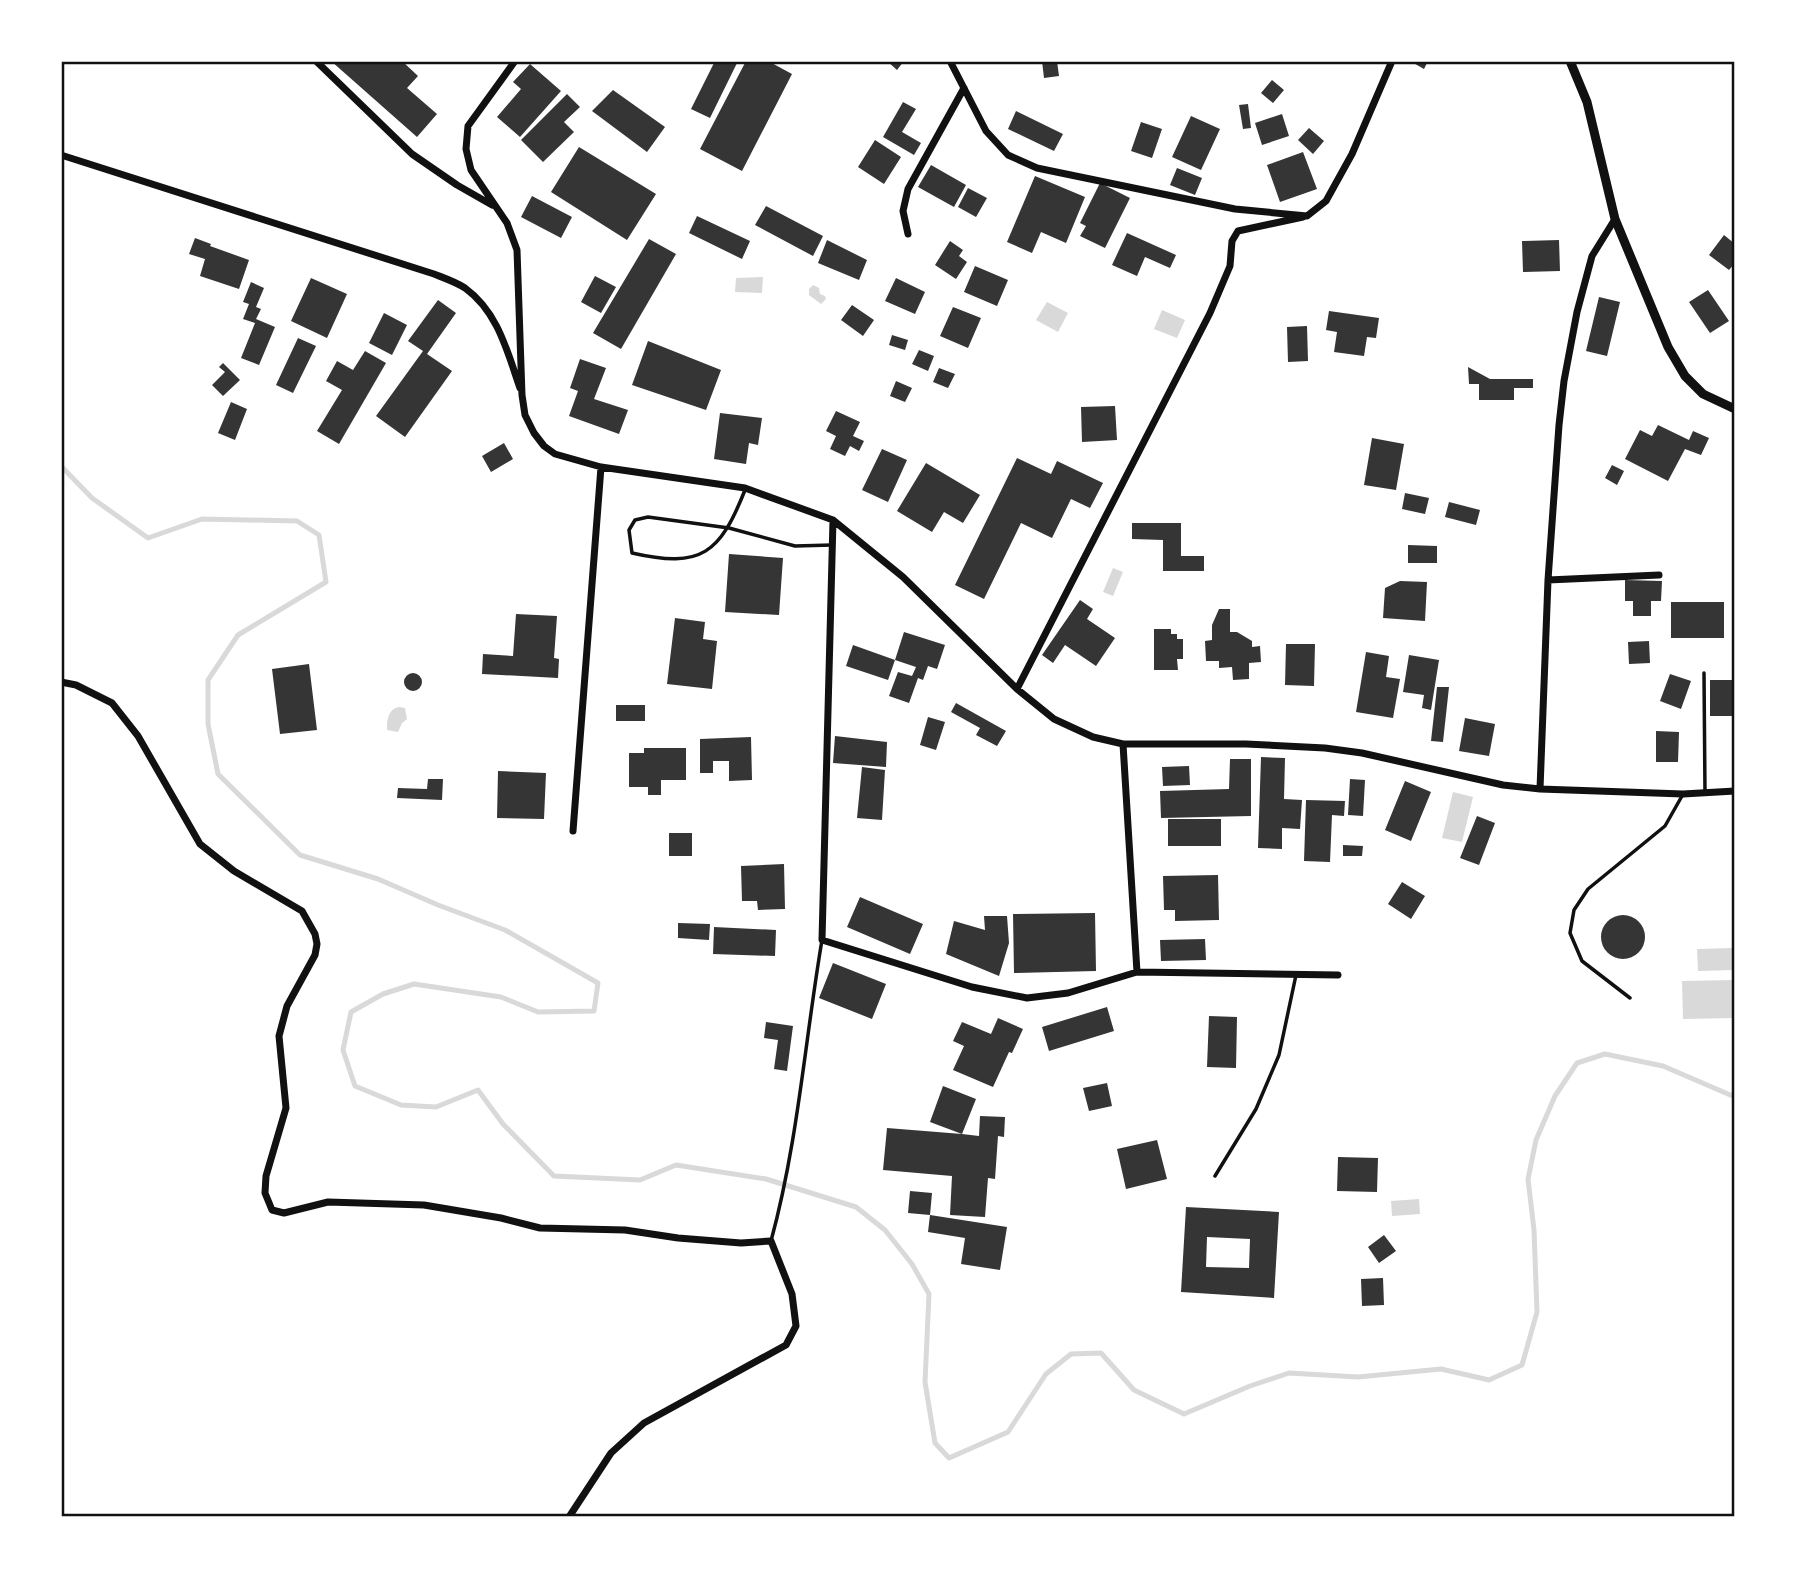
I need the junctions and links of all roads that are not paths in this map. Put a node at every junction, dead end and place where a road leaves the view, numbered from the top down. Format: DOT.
graph roads {
  1 [pos="316,61"];
  2 [pos="515,61"];
  3 [pos="950,61"];
  4 [pos="1392,61"];
  5 [pos="1570,61"];
  6 [pos="964,88"];
  7 [pos="61,155"];
  8 [pos="495,207"];
  9 [pos="1307,216"];
  10 [pos="1615,219"];
  11 [pos="908,234"];
  12 [pos="522,395"];
  13 [pos="1735,409"];
  14 [pos="601,467"];
  15 [pos="745,488"];
  16 [pos="833,520"];
  17 [pos="729,528"];
  18 [pos="832,545"];
  19 [pos="1659,575"];
  20 [pos="1548,580"];
  21 [pos="1704,673"];
  22 [pos="61,682"];
  23 [pos="1017,689"];
  24 [pos="1123,744"];
  25 [pos="1540,789"];
  26 [pos="1735,791"];
  27 [pos="1705,793"];
  28 [pos="1684,794"];
  29 [pos="573,831"];
  30 [pos="822,940"];
  31 [pos="1137,972"];
  32 [pos="1296,975"];
  33 [pos="1338,975"];
  34 [pos="1630,998"];
  35 [pos="1215,1176"];
  36 [pos="771,1241"];
  37 [pos="569,1517"];
  1 -- 8 [label="street"];
  2 -- 8 [label="street"];
  3 -- 6 [label="street"];
  4 -- 9 [label="street"];
  5 -- 10 [label="street"];
  6 -- 9 [label="street"];
  6 -- 11 [label="street"];
  7 -- 12 [label="street"];
  8 -- 12 [label="street"];
  9 -- 23 [label="street"];
  10 -- 13 [label="street"];
  10 -- 20 [label="street"];
  12 -- 14 [label="street"];
  14 -- 15 [label="street"];
  14 -- 29 [label="street"];
  15 -- 16 [label="street"];
  15 -- 17 [label="lane"];
  16 -- 18 [label="street"];
  16 -- 23 [label="street"];
  17 -- 17 [label="lane"];
  17 -- 18 [label="lane"];
  18 -- 30 [label="street"];
  19 -- 20 [label="street"];
  20 -- 25 [label="street"];
  21 -- 27 [label="lane"];
  22 -- 36 [label="street"];
  23 -- 24 [label="street"];
  24 -- 25 [label="street"];
  24 -- 31 [label="street"];
  25 -- 28 [label="street"];
  26 -- 27 [label="street"];
  27 -- 28 [label="street"];
  28 -- 34 [label="lane"];
  30 -- 31 [label="street"];
  30 -- 36 [label="lane"];
  31 -- 32 [label="street"];
  32 -- 33 [label="street"];
  32 -- 35 [label="lane"];
  36 -- 37 [label="street"];
}
